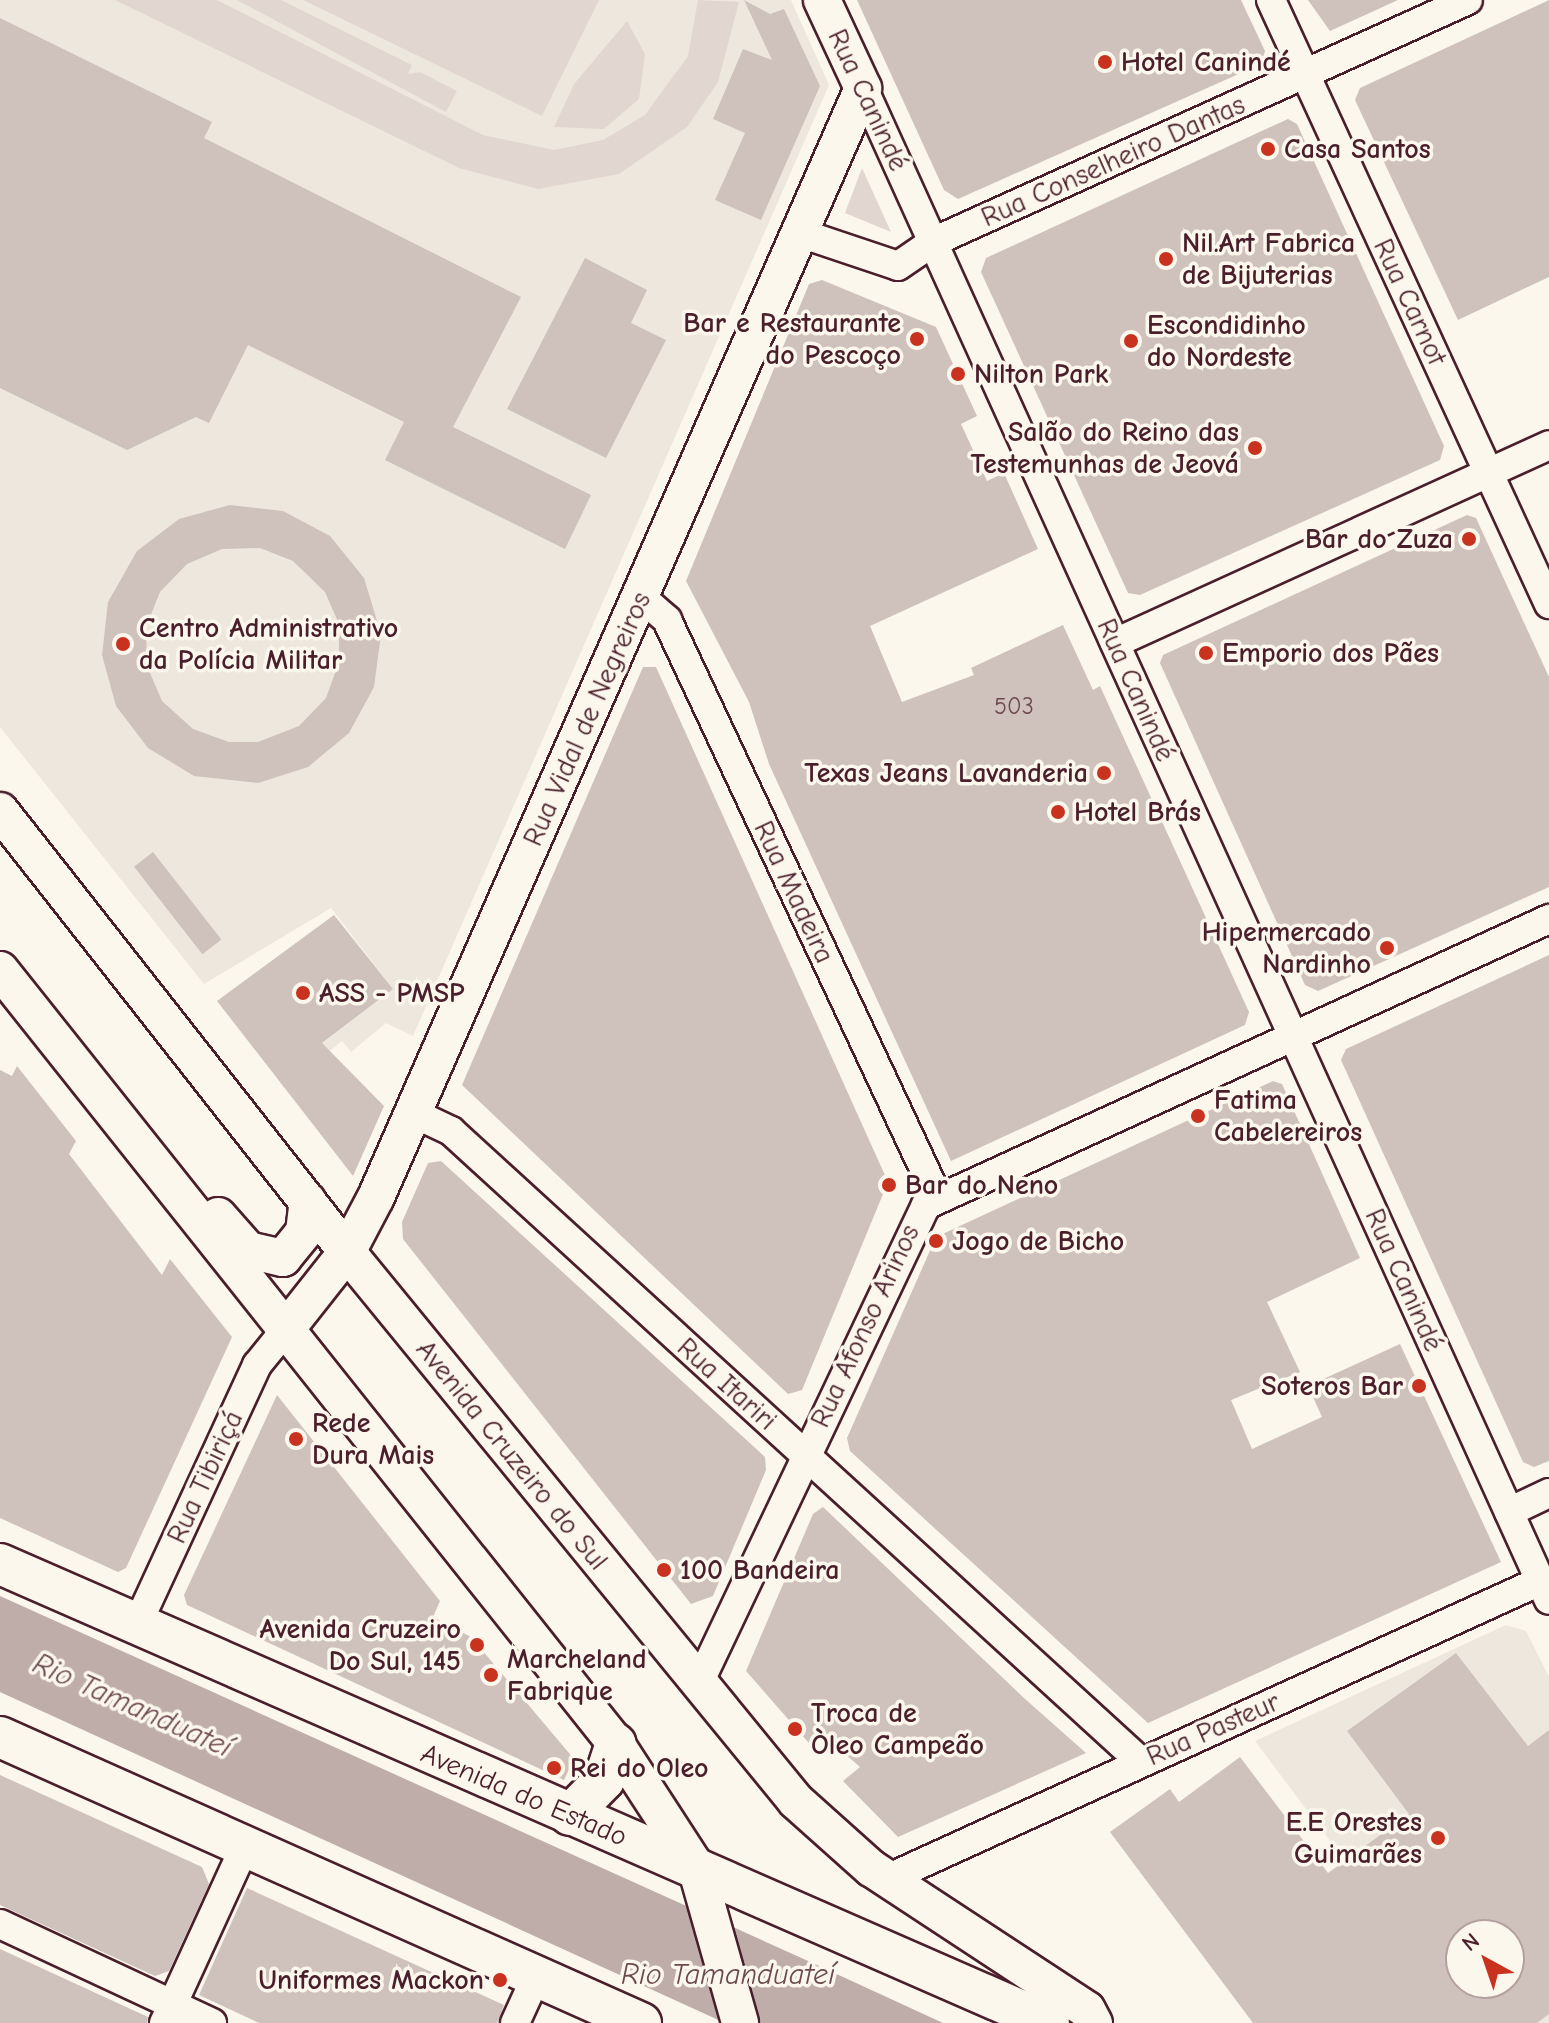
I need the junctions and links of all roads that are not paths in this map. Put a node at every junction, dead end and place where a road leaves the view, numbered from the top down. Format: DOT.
graph roads {
  1 [pos="822,0"];
  2 [pos="1271,0"];
  3 [pos="1468,0"];
  4 [pos="1305,74"];
  5 [pos="863,88"];
  6 [pos="800,233"];
  7 [pos="933,242"];
  8 [pos="1549,445"];
  9 [pos="1488,472"];
  10 [pos="641,597"];
  11 [pos="1549,604"];
  12 [pos="1115,643"];
  13 [pos="0,811"];
  14 [pos="1549,919"];
  15 [pos="0,970"];
  16 [pos="1293,1035"];
  17 [pos="102,1104"];
  18 [pos="413,1113"];
  19 [pos="937,1196"];
  20 [pos="308,1201"];
  21 [pos="347,1252"];
  22 [pos="283,1333"];
  23 [pos="805,1455"];
  24 [pos="1549,1493"];
  25 [pos="1509,1512"];
  26 [pos="0,1564"];
  27 [pos="1545,1590"];
  28 [pos="136,1627"];
  29 [pos="698,1685"];
  30 [pos="0,1737"];
  31 [pos="616,1744"];
  32 [pos="1141,1762"];
  33 [pos="570,1815"];
  34 [pos="244,1848"];
  35 [pos="696,1867"];
  36 [pos="887,1879"];
  37 [pos="0,1924"];
  38 [pos="536,1977"];
  39 [pos="168,2014"];
  40 [pos="740,2021"];
  41 [pos="212,2023"];
  42 [pos="515,2023"];
  43 [pos="641,2023"];
  44 [pos="1049,2023"];
  45 [pos="1094,2023"];
  1 -- 5 [label="main road, Rua Canindé"];
  2 -- 4 [label="street, Rua Carnot"];
  3 -- 4 [label="street, Rua Conselheiro Dantas"];
  4 -- 7 [label="street, Rua Conselheiro Dantas"];
  4 -- 9 [label="street, Rua Carnot"];
  5 -- 6 [label="main road, Rua Vidal de Negreiros"];
  5 -- 7 [label="street, Rua Canindé"];
  6 -- 7 [label="street, Rua Conselheiro Dantas"];
  6 -- 10 [label="main road, Rua Vidal de Negreiros"];
  7 -- 12 [label="street, Rua Canindé"];
  8 -- 9 [label="street"];
  9 -- 11 [label="street, Rua Carnot"];
  9 -- 12 [label="street"];
  10 -- 18 [label="main road, Rua Vidal de Negreiros"];
  10 -- 19 [label="street, Rua Madeira"];
  12 -- 16 [label="street, Rua Canindé"];
  13 -- 20 [label="main road, Avenida Cruzeiro do Sul"];
  14 -- 16 [label="street, Rua Afonso Arinos"];
  15 -- 17 [label="main road"];
  16 -- 19 [label="street, Rua Afonso Arinos"];
  16 -- 25 [label="street, Rua Canindé"];
  17 -- 20 [label="main road"];
  17 -- 22 [label="main road"];
  18 -- 21 [label="main road, Rua Vidal de Negreiros"];
  18 -- 23 [label="street, Rua Itariri"];
  19 -- 23 [label="street, Rua Afonso Arinos"];
  20 -- 21 [label="main road, Avenida Cruzeiro do Sul"];
  21 -- 22 [label="main road, Rua Vidal de Negreiros"];
  21 -- 29 [label="main road, Avenida Cruzeiro do Sul"];
  22 -- 28 [label="street, Rua Tibiriçá"];
  22 -- 31 [label="main road"];
  23 -- 29 [label="street, Rua Afonso Arinos"];
  23 -- 32 [label="street, Rua Itariri"];
  24 -- 25 [label="street"];
  25 -- 27 [label="street, Rua Canindé"];
  26 -- 28 [label="highway, Avenida do Estado"];
  27 -- 32 [label="street, Rua Pasteur"];
  28 -- 33 [label="highway, Avenida do Estado"];
  29 -- 36 [label="main road, Avenida Cruzeiro do Sul"];
  30 -- 34 [label="highway"];
  31 -- 33 [label="highway"];
  31 -- 35 [label="main road"];
  32 -- 36 [label="street, Rua Pasteur"];
  33 -- 35 [label="highway, Avenida do Estado"];
  34 -- 38 [label="highway"];
  34 -- 39 [label="street"];
  35 -- 40 [label="main road"];
  35 -- 44 [label="highway, Avenida do Estado"];
  36 -- 45 [label="main road, Avenida Cruzeiro do Sul"];
  37 -- 39 [label="street"];
  38 -- 42 [label="street"];
  38 -- 43 [label="highway"];
  39 -- 41 [label="street"];
}
